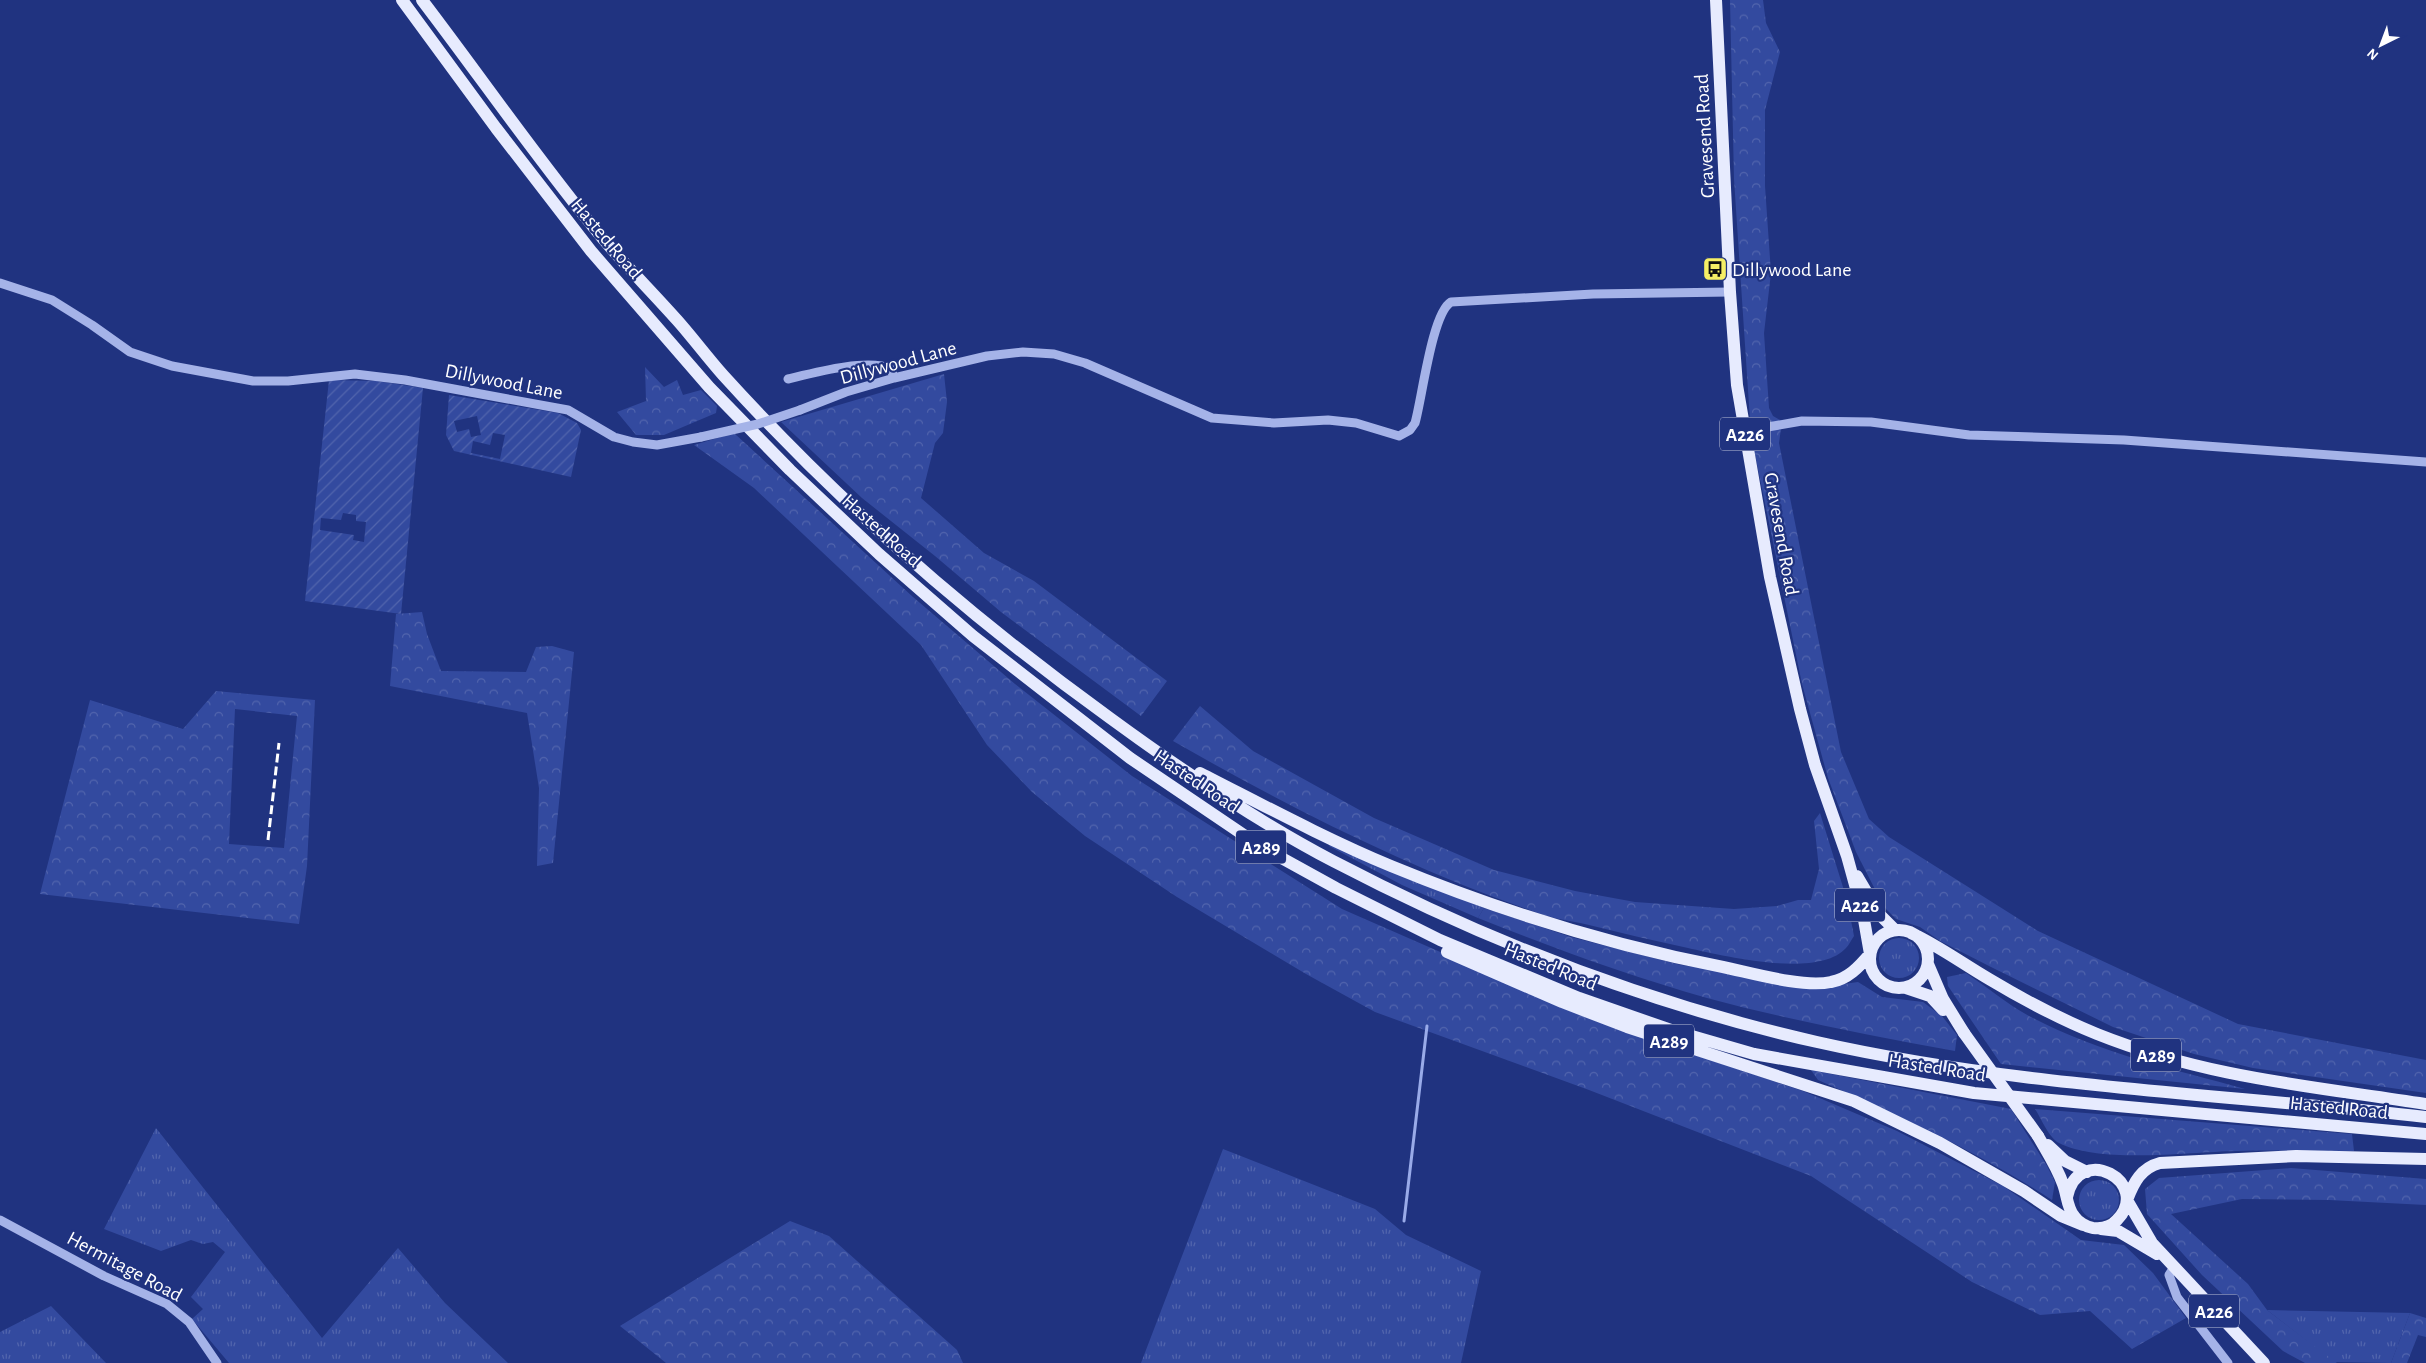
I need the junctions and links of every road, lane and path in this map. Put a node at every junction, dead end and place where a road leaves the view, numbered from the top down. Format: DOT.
graph roads {
  1 [pos="402,0"];
  2 [pos="422,0"];
  3 [pos="1716,0"];
  4 [pos="0,283"];
  5 [pos="1730,292"];
  6 [pos="894,378"];
  7 [pos="788,379"];
  8 [pos="1745,431"];
  9 [pos="2426,462"];
  10 [pos="1149,746"];
  11 [pos="1260,846"];
  12 [pos="1847,856"];
  13 [pos="1894,929"];
  14 [pos="1911,933"];
  15 [pos="1870,954"];
  16 [pos="1928,964"];
  17 [pos="1906,988"];
  18 [pos="1964,1033"];
  19 [pos="2426,1104"];
  20 [pos="2426,1117"];
  21 [pos="2426,1134"];
  22 [pos="2038,1136"];
  23 [pos="2426,1159"];
  24 [pos="2087,1172"];
  25 [pos="2067,1197"];
  26 [pos="2127,1200"];
  27 [pos="0,1220"];
  28 [pos="2083,1224"];
  29 [pos="2098,1228"];
  30 [pos="2170,1263"];
  31 [pos="217,1363"];
  32 [pos="2228,1363"];
  33 [pos="2264,1363"];
  1 -- 11 [label="main road, Hasted Road / A289"];
  2 -- 10 [label="main road, Hasted Road / A289"];
  3 -- 5 [label="main road, Gravesend Road / A226"];
  4 -- 6 [label="street, Dillywood Lane, bridge"];
  5 -- 6 [label="street, Dillywood Lane"];
  5 -- 8 [label="main road, Gravesend Road / A226"];
  6 -- 7 [label="street"];
  8 -- 9 [label="street"];
  8 -- 12 [label="main road, Gravesend Road / A226"];
  10 -- 15 [label="main road, A289"];
  10 -- 20 [label="main road, Hasted Road / A289"];
  11 -- 21 [label="main road, Hasted Road / A289"];
  11 -- 28 [label="main road, A289"];
  12 -- 13 [label="main road, Gravesend Road / A226"];
  12 -- 15 [label="main road, Gravesend Road / A226"];
  13 -- 14 [label="main road"];
  13 -- 15 [label="main road"];
  14 -- 16 [label="main road"];
  14 -- 19 [label="main road, A289"];
  15 -- 17 [label="main road"];
  16 -- 17 [label="main road"];
  16 -- 18 [label="main road"];
  17 -- 18 [label="main road"];
  18 -- 22 [label="main road, bridge"];
  22 -- 24 [label="main road"];
  22 -- 25 [label="main road"];
  23 -- 26 [label="main road"];
  24 -- 25 [label="main road"];
  24 -- 26 [label="main road"];
  25 -- 28 [label="main road"];
  26 -- 29 [label="main road"];
  26 -- 30 [label="main road, A226"];
  27 -- 31 [label="street, Hermitage Road"];
  28 -- 29 [label="main road"];
  29 -- 30 [label="main road, A226"];
  30 -- 32 [label="street"];
  30 -- 33 [label="main road, A226"];
}
